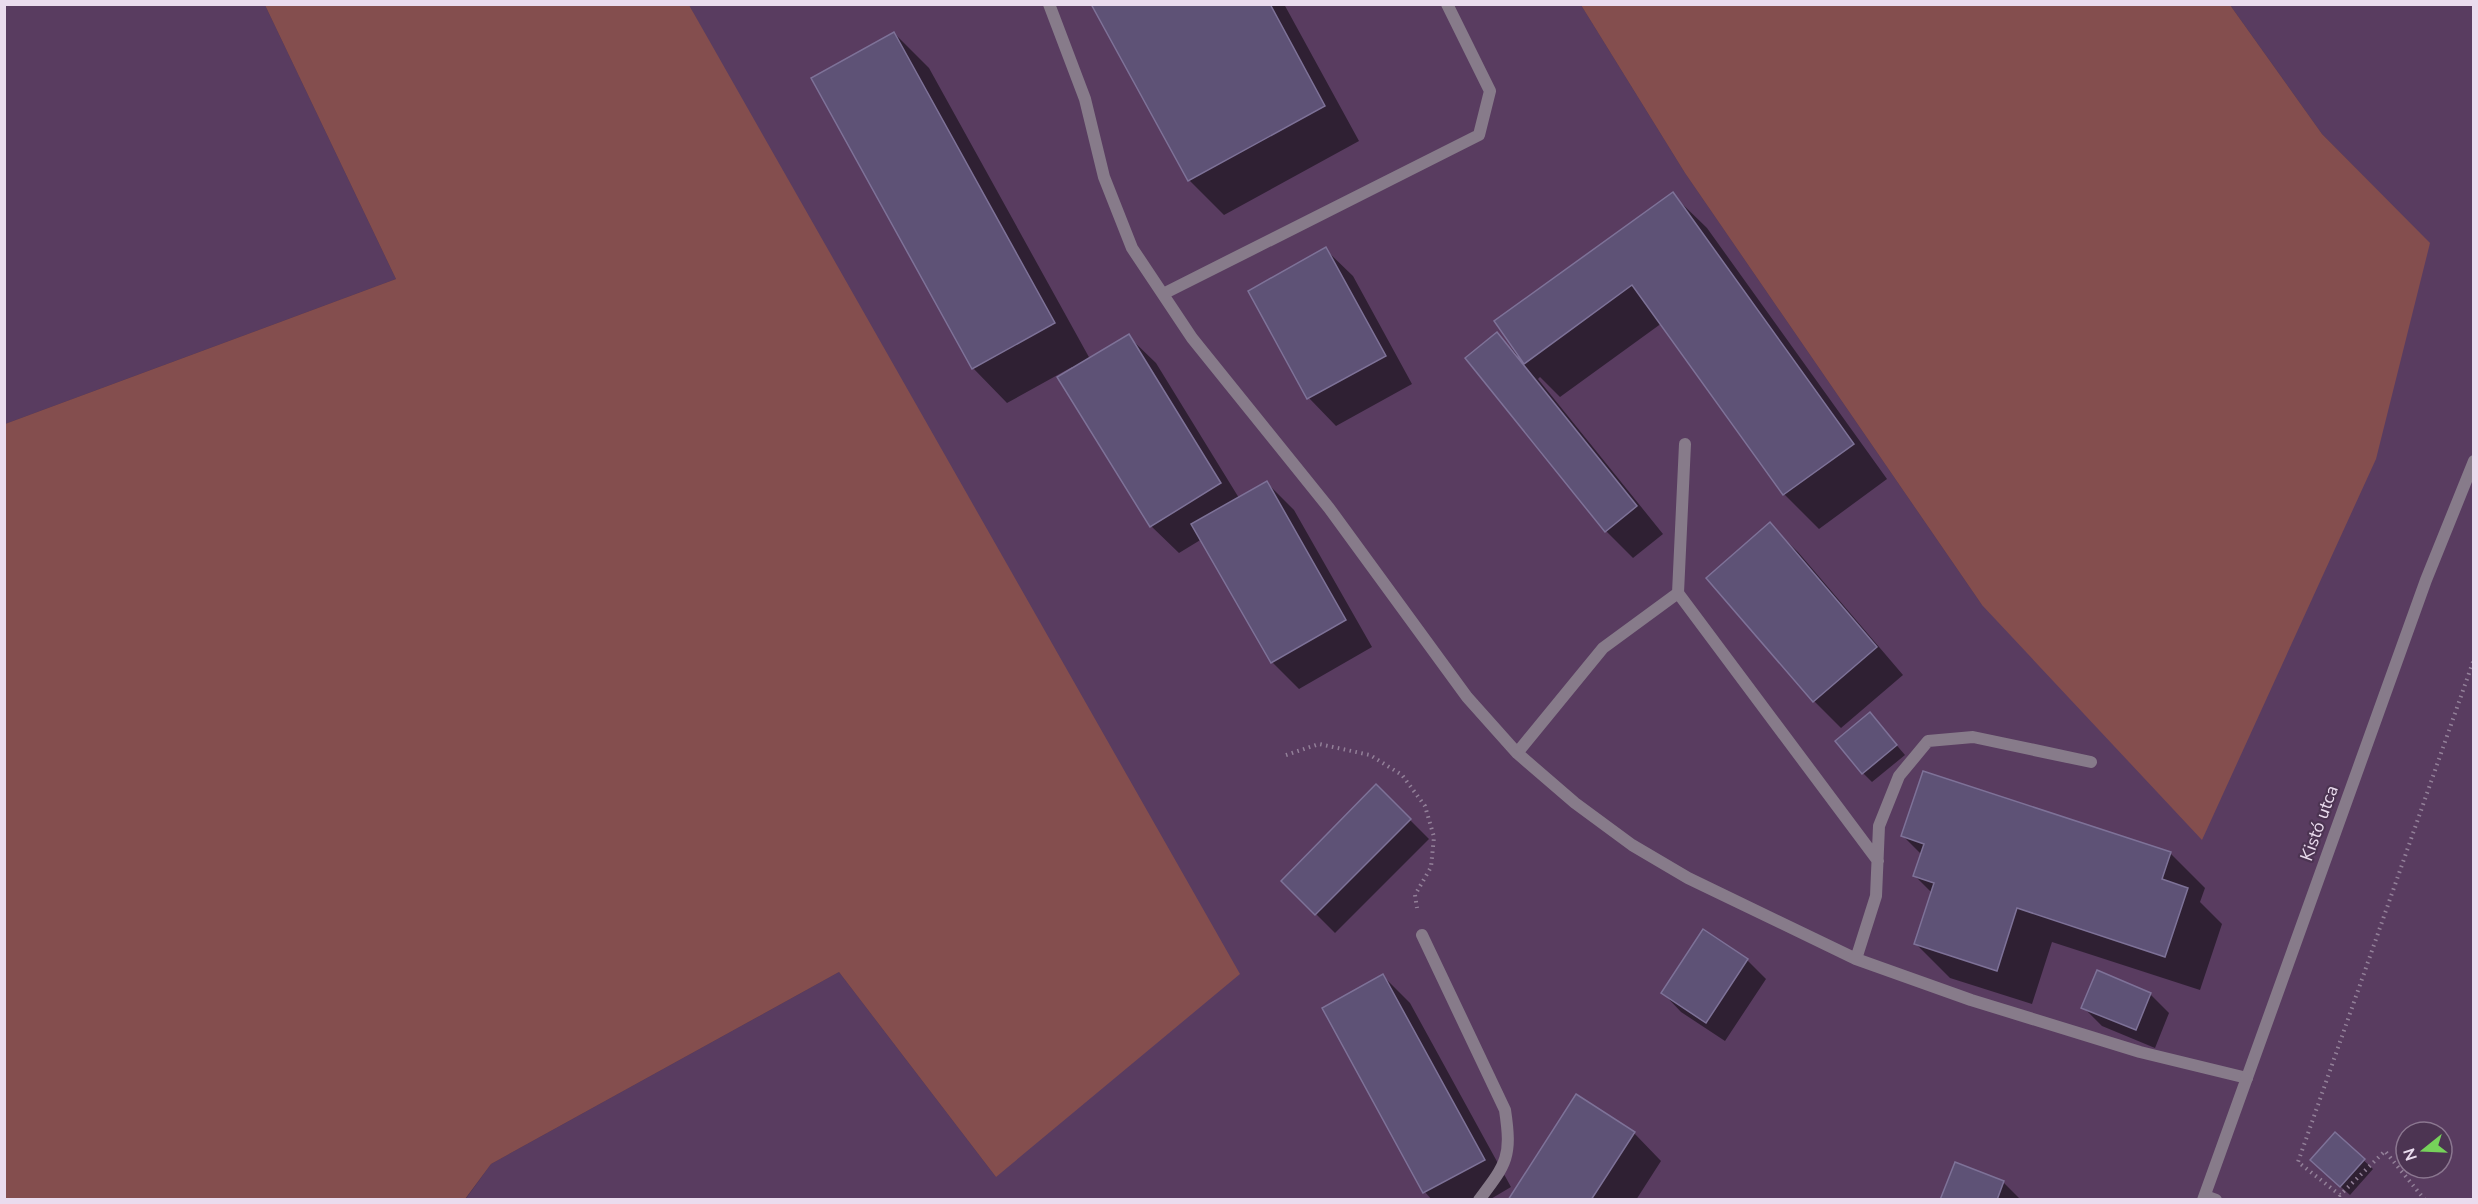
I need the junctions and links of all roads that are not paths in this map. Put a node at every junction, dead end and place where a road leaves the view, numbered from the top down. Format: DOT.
graph roads {
  1 [pos="1049,4"];
  2 [pos="1447,4"];
  3 [pos="1163,294"];
  4 [pos="1685,444"];
  5 [pos="2474,461"];
  6 [pos="1678,593"];
  7 [pos="1517,753"];
  8 [pos="2091,762"];
  9 [pos="1878,861"];
  10 [pos="1422,935"];
  11 [pos="1856,959"];
  12 [pos="2247,1078"];
  13 [pos="2208,1198"];
  14 [pos="1479,1200"];
  1 -- 3 [label="street"];
  2 -- 3 [label="street"];
  3 -- 7 [label="street"];
  4 -- 6 [label="street"];
  5 -- 12 [label="street, Kistó utca"];
  6 -- 7 [label="street"];
  6 -- 9 [label="street"];
  7 -- 11 [label="street"];
  8 -- 9 [label="street"];
  9 -- 11 [label="street"];
  10 -- 14 [label="street"];
  11 -- 12 [label="street"];
  12 -- 13 [label="street, Kistó utca"];
}
